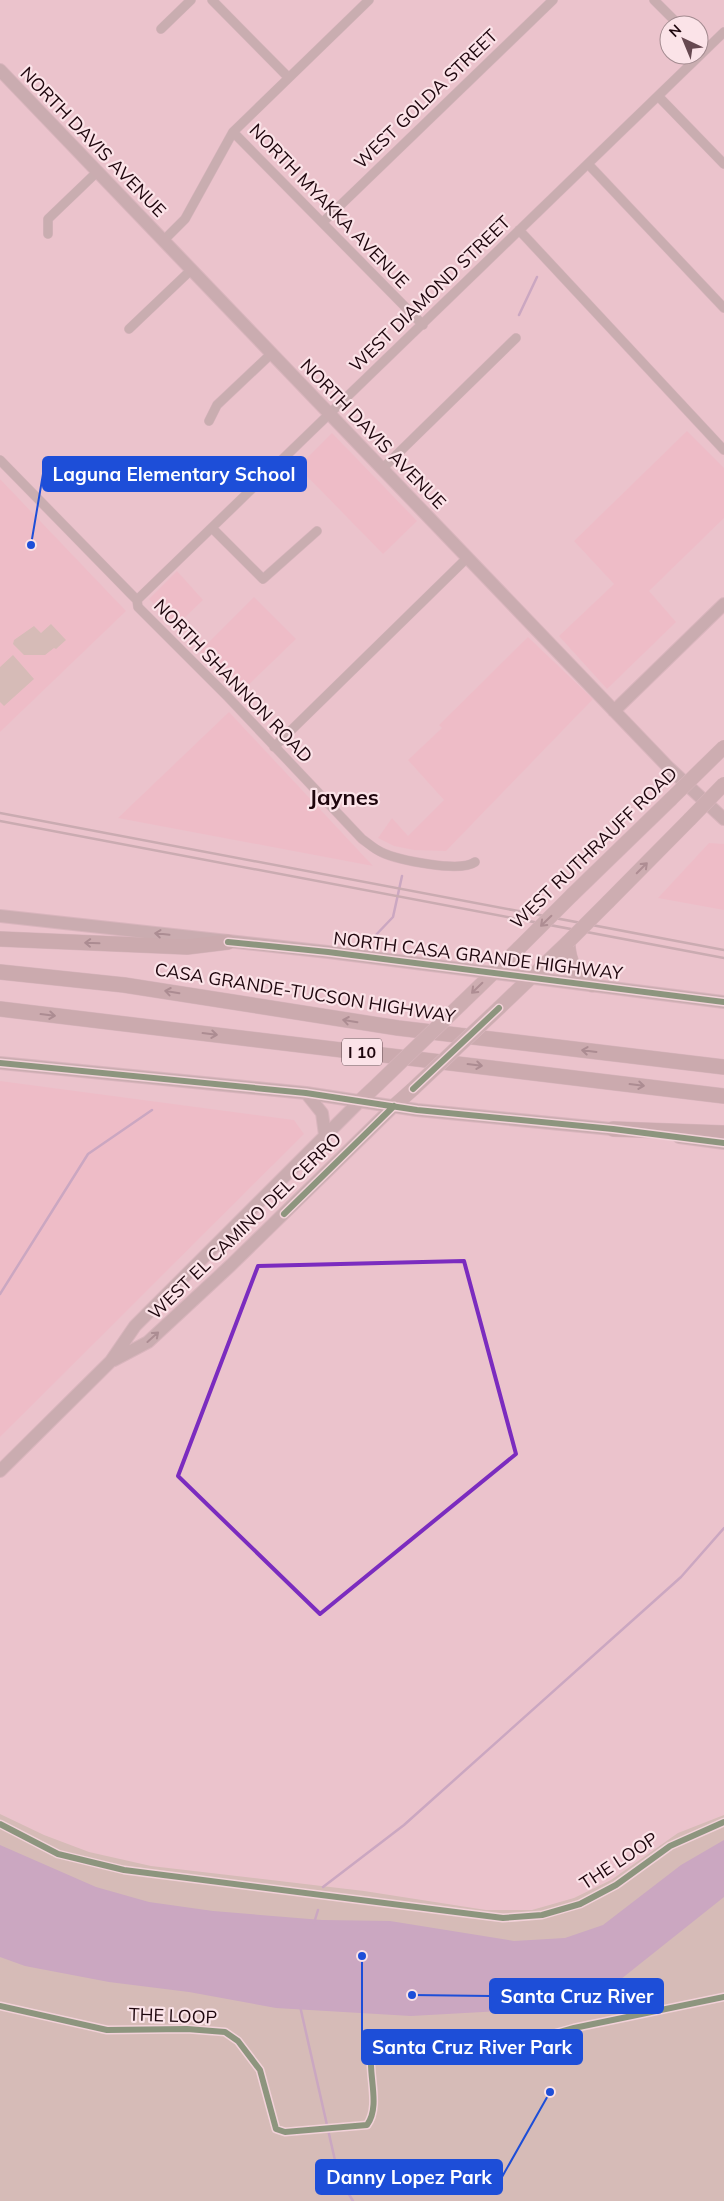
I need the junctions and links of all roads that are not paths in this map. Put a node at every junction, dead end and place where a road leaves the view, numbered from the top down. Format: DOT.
graph roads {
  1 [pos="191,0"];
  2 [pos="212,0"];
  3 [pos="369,0"];
  4 [pos="552,0"];
  5 [pos="654,0"];
  6 [pos="669,15"];
  7 [pos="160,29"];
  8 [pos="724,32"];
  9 [pos="709,43"];
  10 [pos="686,65"];
  11 [pos="0,70"];
  12 [pos="288,77"];
  13 [pos="658,96"];
  14 [pos="233,132"];
  15 [pos="588,164"];
  16 [pos="724,164"];
  17 [pos="97,172"];
  18 [pos="323,222"];
  19 [pos="519,230"];
  20 [pos="48,234"];
  21 [pos="163,241"];
  22 [pos="191,270"];
  23 [pos="724,308"];
  24 [pos="423,325"];
  25 [pos="129,329"];
  26 [pos="516,338"];
  27 [pos="271,354"];
  28 [pos="330,416"];
  29 [pos="209,420"];
  30 [pos="724,450"];
  31 [pos="0,460"];
  32 [pos="382,469"];
  33 [pos="213,529"];
  34 [pos="317,531"];
  35 [pos="467,558"];
  36 [pos="137,600"];
  37 [pos="724,604"];
  38 [pos="614,711"];
  39 [pos="724,746"];
  40 [pos="274,747"];
  41 [pos="724,784"];
  42 [pos="724,819"];
  43 [pos="474,862"];
  44 [pos="0,916"];
  45 [pos="0,939"];
  46 [pos="228,942"];
  47 [pos="566,947"];
  48 [pos="0,972"];
  49 [pos="494,973"];
  50 [pos="531,978"];
  51 [pos="592,985"];
  52 [pos="724,1002"];
  53 [pos="0,1010"];
  54 [pos="0,1063"];
  55 [pos="724,1067"];
  56 [pos="306,1094"];
  57 [pos="724,1096"];
  58 [pos="361,1100"];
  59 [pos="394,1106"];
  60 [pos="613,1129"];
  61 [pos="724,1133"];
  62 [pos="325,1135"];
  63 [pos="724,1143"];
  64 [pos="112,1361"];
  65 [pos="0,1471"];
  1 -- 7 [label="street"];
  2 -- 12 [label="street"];
  3 -- 12 [label="street"];
  4 -- 18 [label="street, WEST GOLDA STREET"];
  5 -- 6 [label="street"];
  8 -- 9 [label="street, WEST DIAMOND STREET"];
  10 -- 13 [label="street, WEST DIAMOND STREET"];
  11 -- 17 [label="main road, NORTH DAVIS AVENUE"];
  12 -- 14 [label="street"];
  13 -- 15 [label="street, WEST DIAMOND STREET"];
  13 -- 16 [label="street"];
  14 -- 18 [label="street, NORTH MYAKKA AVENUE"];
  14 -- 21 [label="street"];
  15 -- 19 [label="street, WEST DIAMOND STREET"];
  15 -- 23 [label="street"];
  17 -- 20 [label="street"];
  17 -- 21 [label="main road, NORTH DAVIS AVENUE"];
  18 -- 24 [label="street, NORTH MYAKKA AVENUE"];
  19 -- 24 [label="street, WEST DIAMOND STREET"];
  19 -- 30 [label="street"];
  21 -- 22 [label="main road, NORTH DAVIS AVENUE"];
  22 -- 25 [label="street"];
  22 -- 27 [label="main road, NORTH DAVIS AVENUE"];
  24 -- 28 [label="street, WEST DIAMOND STREET"];
  26 -- 32 [label="street"];
  27 -- 28 [label="main road, NORTH DAVIS AVENUE"];
  27 -- 29 [label="street"];
  28 -- 32 [label="main road, NORTH DAVIS AVENUE"];
  28 -- 33 [label="street, WEST DIAMOND STREET"];
  31 -- 36 [label="street, NORTH SHANNON ROAD"];
  32 -- 35 [label="main road, NORTH DAVIS AVENUE"];
  33 -- 34 [label="street"];
  33 -- 36 [label="street, WEST DIAMOND STREET"];
  35 -- 38 [label="main road, NORTH DAVIS AVENUE"];
  35 -- 40 [label="street"];
  36 -- 40 [label="street, NORTH SHANNON ROAD"];
  37 -- 38 [label="main road"];
  38 -- 42 [label="main road, NORTH DAVIS AVENUE"];
  39 -- 49 [label="main road, WEST RUTHRAUFF ROAD, one-way, bridge"];
  40 -- 43 [label="street, NORTH SHANNON ROAD"];
  47 -- 41 [label="main road, one-way, bridge"];
  46 -- 44 [label="main road, NORTH CASA GRANDE HIGHWAY, one-way"];
  46 -- 45 [label="highway, one-way"];
  46 -- 49 [label="main road, NORTH CASA GRANDE HIGHWAY"];
  47 -- 50 [label="main road"];
  47 -- 51 [label="main road"];
  55 -- 48 [label="highway, CASA GRANDE-TUCSON HIGHWAY / I 10, one-way"];
  49 -- 50 [label="main road, NORTH CASA GRANDE HIGHWAY"];
  49 -- 58 [label="main road, WEST RUTHRAUFF ROAD, one-way, bridge"];
  50 -- 51 [label="main road, NORTH CASA GRANDE HIGHWAY"];
  50 -- 59 [label="main road, bridge"];
  51 -- 52 [label="main road, NORTH CASA GRANDE HIGHWAY"];
  53 -- 57 [label="highway, I 10, one-way"];
  54 -- 56 [label="main road"];
  56 -- 58 [label="main road"];
  56 -- 62 [label="main road"];
  58 -- 59 [label="main road"];
  58 -- 62 [label="main road, WEST EL CAMINO DEL CERRO"];
  59 -- 60 [label="main road"];
  64 -- 59 [label="main road, WEST EL CAMINO DEL CERRO, one-way"];
  60 -- 61 [label="highway"];
  60 -- 63 [label="main road"];
  62 -- 64 [label="main road, WEST EL CAMINO DEL CERRO"];
  64 -- 65 [label="main road, WEST EL CAMINO DEL CERRO"];
}
